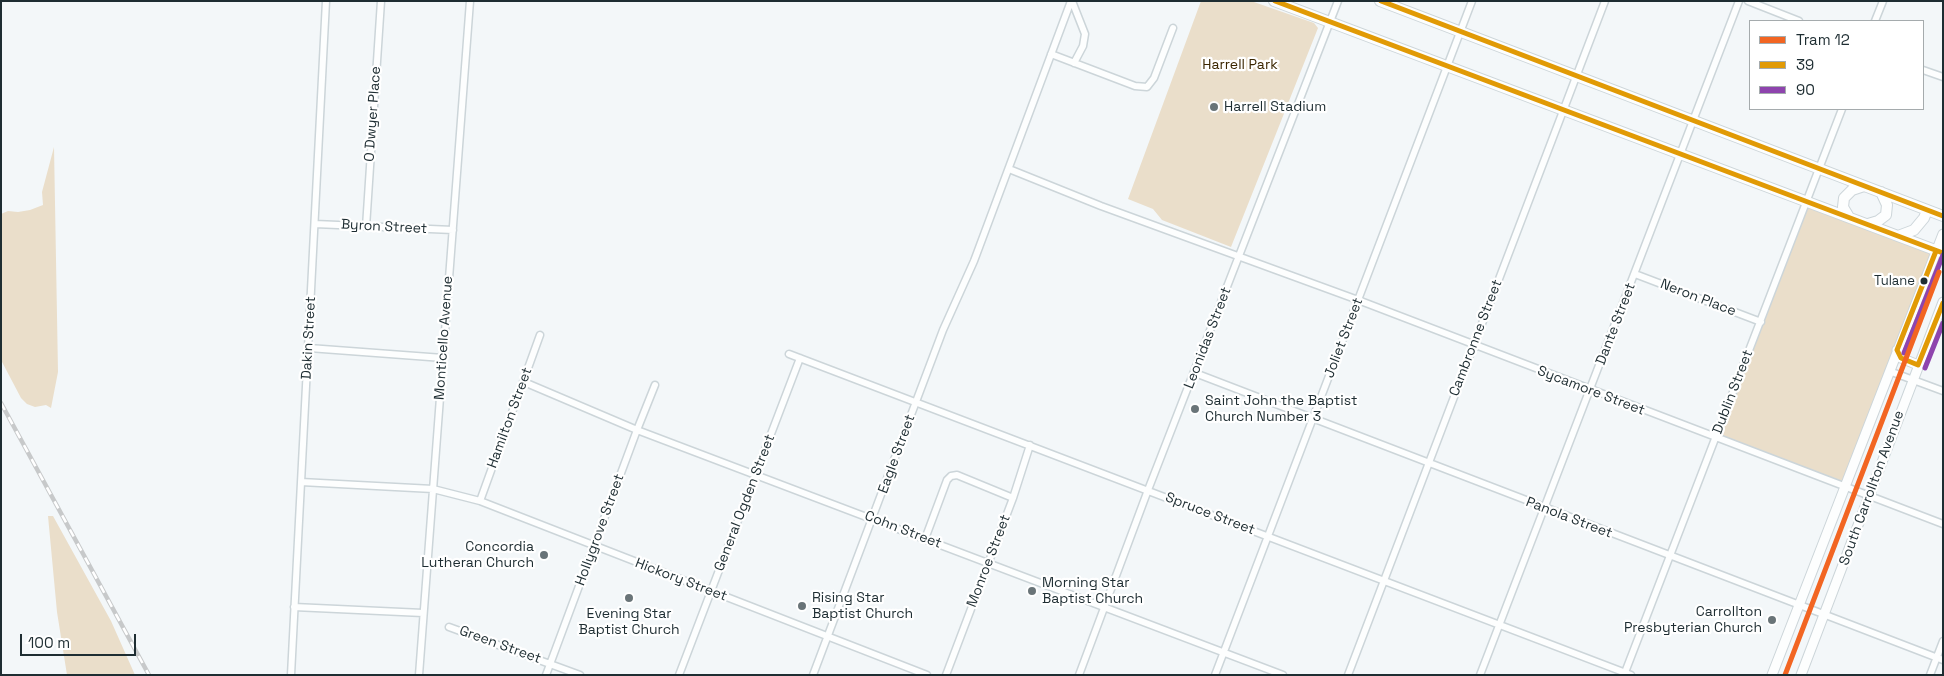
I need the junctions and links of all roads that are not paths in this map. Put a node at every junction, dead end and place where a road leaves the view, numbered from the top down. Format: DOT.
graph roads {
  1 [pos="326,1"];
  2 [pos="380,1"];
  3 [pos="470,1"];
  4 [pos="1071,1"];
  5 [pos="1274,1"];
  6 [pos="1338,1"];
  7 [pos="1380,1"];
  8 [pos="1472,1"];
  9 [pos="1605,1"];
  10 [pos="1739,1"];
  11 [pos="1748,1"];
  12 [pos="1883,1"];
  13 [pos="1796,20"];
  14 [pos="1875,20"];
  15 [pos="1330,21"];
  16 [pos="1173,28"];
  17 [pos="1460,32"];
  18 [pos="1051,54"];
  19 [pos="1074,63"];
  20 [pos="1448,66"];
  21 [pos="1924,70"];
  22 [pos="1576,76"];
  23 [pos="1943,77"];
  24 [pos="1564,109"];
  25 [pos="1842,110"];
  26 [pos="1693,121"];
  27 [pos="1682,154"];
  28 [pos="1009,169"];
  29 [pos="1819,169"];
  30 [pos="1864,186"];
  31 [pos="1881,192"];
  32 [pos="1807,200"];
  33 [pos="1928,210"];
  34 [pos="1943,216"];
  35 [pos="1849,217"];
  36 [pos="315,224"];
  37 [pos="1868,224"];
  38 [pos="366,227"];
  39 [pos="453,230"];
  40 [pos="1943,234"];
  41 [pos="1898,236"];
  42 [pos="1939,252"];
  43 [pos="1239,256"];
  44 [pos="1635,274"];
  45 [pos="1358,300"];
  46 [pos="1943,302"];
  47 [pos="1761,322"];
  48 [pos="540,335"];
  49 [pos="1474,346"];
  50 [pos="309,348"];
  51 [pos="1897,350"];
  52 [pos="789,354"];
  53 [pos="443,358"];
  54 [pos="800,358"];
  55 [pos="1918,365"];
  56 [pos="1889,371"];
  57 [pos="1195,374"];
  58 [pos="1912,379"];
  59 [pos="524,382"];
  60 [pos="656,385"];
  61 [pos="1590,391"];
  62 [pos="1943,391"];
  63 [pos="916,402"];
  64 [pos="1313,419"];
  65 [pos="637,430"];
  66 [pos="1715,438"];
  67 [pos="1030,445"];
  68 [pos="1428,464"];
  69 [pos="756,475"];
  70 [pos="301,482"];
  71 [pos="1844,487"];
  72 [pos="433,489"];
  73 [pos="1148,490"];
  74 [pos="1870,497"];
  75 [pos="1013,498"];
  76 [pos="480,501"];
  77 [pos="1543,508"];
  78 [pos="873,519"];
  79 [pos="1943,524"];
  80 [pos="1268,536"];
  81 [pos="925,540"];
  82 [pos="595,546"];
  83 [pos="1670,556"];
  84 [pos="989,562"];
  85 [pos="1384,581"];
  86 [pos="711,592"];
  87 [pos="1799,605"];
  88 [pos="294,607"];
  89 [pos="1105,607"];
  90 [pos="423,613"];
  91 [pos="1824,615"];
  92 [pos="1499,625"];
  93 [pos="449,627"];
  94 [pos="827,637"];
  95 [pos="1943,641"];
  96 [pos="1223,652"];
  97 [pos="1939,659"];
  98 [pos="550,663"];
  99 [pos="1627,674"];
  100 [pos="291,675"];
  101 [pos="418,675"];
  102 [pos="546,675"];
  103 [pos="580,675"];
  104 [pos="679,675"];
  105 [pos="813,675"];
  106 [pos="927,675"];
  107 [pos="946,675"];
  108 [pos="1079,675"];
  109 [pos="1214,675"];
  110 [pos="1283,675"];
  111 [pos="1348,675"];
  112 [pos="1480,675"];
  113 [pos="1772,675"];
  114 [pos="1801,675"];
  115 [pos="1930,675"];
  1 -- 36 [label="street, Dakin Street"];
  2 -- 38 [label="street, O Dwyer Place"];
  3 -- 39 [label="street, Monticello Avenue"];
  4 -- 18 [label="street, Eagle Street"];
  4 -- 19 [label="street"];
  5 -- 15 [label="main road"];
  6 -- 15 [label="street, Leonidas Street"];
  7 -- 17 [label="main road"];
  8 -- 17 [label="street, Joliet Street"];
  9 -- 22 [label="street, Cambronne Street"];
  10 -- 26 [label="street, Dante Street"];
  11 -- 13 [label="street"];
  12 -- 14 [label="street"];
  15 -- 20 [label="main road"];
  15 -- 43 [label="street, Leonidas Street"];
  16 -- 19 [label="street"];
  17 -- 20 [label="street, Joliet Street"];
  17 -- 22 [label="main road"];
  18 -- 19 [label="street"];
  18 -- 28 [label="street, Eagle Street"];
  20 -- 24 [label="main road"];
  20 -- 45 [label="street, Joliet Street"];
  21 -- 23 [label="street"];
  22 -- 24 [label="street, Cambronne Street"];
  22 -- 26 [label="main road"];
  24 -- 27 [label="main road"];
  24 -- 49 [label="street, Cambronne Street"];
  25 -- 29 [label="street, Dublin Street"];
  26 -- 27 [label="street, Dante Street"];
  26 -- 29 [label="main road"];
  27 -- 32 [label="main road"];
  27 -- 44 [label="street, Dante Street"];
  28 -- 43 [label="street, Sycamore Street"];
  28 -- 63 [label="street, Eagle Street"];
  29 -- 30 [label="main road"];
  29 -- 32 [label="street, Dublin Street"];
  30 -- 31 [label="main road"];
  30 -- 35 [label="main road"];
  31 -- 33 [label="main road"];
  31 -- 37 [label="main road"];
  32 -- 35 [label="main road"];
  32 -- 47 [label="street, Dublin Street"];
  33 -- 34 [label="main road"];
  33 -- 41 [label="main road"];
  35 -- 37 [label="main road"];
  36 -- 38 [label="street, Byron Street"];
  36 -- 50 [label="street, Dakin Street"];
  37 -- 41 [label="main road"];
  38 -- 39 [label="street, Byron Street"];
  39 -- 53 [label="street, Monticello Avenue"];
  40 -- 42 [label="main road, South Carrollton Avenue"];
  41 -- 42 [label="main road"];
  42 -- 51 [label="main road, South Carrollton Avenue"];
  43 -- 45 [label="street, Sycamore Street"];
  43 -- 57 [label="street, Leonidas Street"];
  44 -- 47 [label="street, Neron Place"];
  44 -- 61 [label="street, Dante Street"];
  45 -- 49 [label="street, Sycamore Street"];
  45 -- 64 [label="street, Joliet Street"];
  46 -- 55 [label="main road, South Carrollton Avenue"];
  47 -- 66 [label="street, Dublin Street"];
  48 -- 59 [label="street, Hamilton Street"];
  49 -- 61 [label="street, Sycamore Street"];
  49 -- 68 [label="street, Cambronne Street"];
  50 -- 53 [label="street"];
  50 -- 70 [label="street, Dakin Street"];
  51 -- 55 [label="main road"];
  51 -- 56 [label="main road, South Carrollton Avenue"];
  52 -- 54 [label="street, Spruce Street"];
  53 -- 72 [label="street, Monticello Avenue"];
  54 -- 63 [label="street, Spruce Street"];
  54 -- 69 [label="street, General Ogden Street"];
  55 -- 58 [label="main road, South Carrollton Avenue"];
  56 -- 58 [label="street"];
  56 -- 71 [label="main road, South Carrollton Avenue"];
  57 -- 64 [label="street, Panola Street"];
  57 -- 73 [label="street, Leonidas Street"];
  58 -- 62 [label="street"];
  58 -- 74 [label="main road, South Carrollton Avenue"];
  59 -- 65 [label="street, Cohn Street"];
  59 -- 76 [label="street, Hamilton Street"];
  60 -- 65 [label="street, Hollygrove Street"];
  61 -- 66 [label="street, Sycamore Street"];
  61 -- 77 [label="street, Dante Street"];
  63 -- 67 [label="street, Spruce Street"];
  63 -- 78 [label="street, Eagle Street"];
  64 -- 68 [label="street, Panola Street"];
  64 -- 80 [label="street, Joliet Street"];
  65 -- 69 [label="street, Cohn Street"];
  65 -- 82 [label="street, Hollygrove Street"];
  66 -- 71 [label="street, Sycamore Street"];
  66 -- 83 [label="street, Dublin Street"];
  67 -- 73 [label="street, Spruce Street"];
  67 -- 75 [label="street, Monroe Street"];
  68 -- 77 [label="street, Panola Street"];
  68 -- 85 [label="street, Cambronne Street"];
  69 -- 78 [label="street, Cohn Street"];
  69 -- 86 [label="street, General Ogden Street"];
  70 -- 72 [label="street, Hickory Street"];
  70 -- 88 [label="street, Dakin Street"];
  71 -- 74 [label="street, Sycamore Street"];
  71 -- 87 [label="main road, South Carrollton Avenue"];
  72 -- 76 [label="street, Hickory Street"];
  72 -- 90 [label="street, Monticello Avenue"];
  73 -- 80 [label="street, Spruce Street"];
  73 -- 89 [label="street, Leonidas Street"];
  74 -- 79 [label="street, Sycamore Street"];
  74 -- 91 [label="main road, South Carrollton Avenue"];
  75 -- 81 [label="street"];
  75 -- 84 [label="street, Monroe Street"];
  76 -- 82 [label="street, Hickory Street"];
  77 -- 83 [label="street, Panola Street"];
  77 -- 92 [label="street, Dante Street"];
  78 -- 81 [label="street, Cohn Street"];
  78 -- 94 [label="street, Eagle Street"];
  80 -- 85 [label="street, Spruce Street"];
  80 -- 96 [label="street, Joliet Street"];
  81 -- 84 [label="street, Cohn Street"];
  82 -- 86 [label="street, Hickory Street"];
  82 -- 98 [label="street, Hollygrove Street"];
  83 -- 87 [label="street, Panola Street"];
  83 -- 99 [label="street, Dublin Street"];
  84 -- 89 [label="street, Cohn Street"];
  84 -- 107 [label="street, Monroe Street"];
  85 -- 92 [label="street, Spruce Street"];
  85 -- 111 [label="street, Cambronne Street"];
  86 -- 94 [label="street, Hickory Street"];
  86 -- 104 [label="street, General Ogden Street"];
  87 -- 91 [label="street, Panola Street"];
  87 -- 113 [label="main road, South Carrollton Avenue"];
  88 -- 90 [label="street"];
  88 -- 100 [label="street, Dakin Street"];
  89 -- 96 [label="street, Cohn Street"];
  89 -- 108 [label="street, Leonidas Street"];
  90 -- 101 [label="street, Monticello Avenue"];
  91 -- 97 [label="street, Panola Street"];
  91 -- 114 [label="main road, South Carrollton Avenue"];
  92 -- 99 [label="street, Spruce Street"];
  92 -- 112 [label="street, Dante Street"];
  93 -- 98 [label="street, Green Street"];
  94 -- 105 [label="street, Eagle Street"];
  94 -- 106 [label="street, Hickory Street"];
  95 -- 97 [label="street"];
  96 -- 109 [label="street, Joliet Street"];
  96 -- 110 [label="street, Cohn Street"];
  97 -- 115 [label="street"];
  98 -- 102 [label="street, Hollygrove Street"];
  98 -- 103 [label="street, Green Street"];
}
